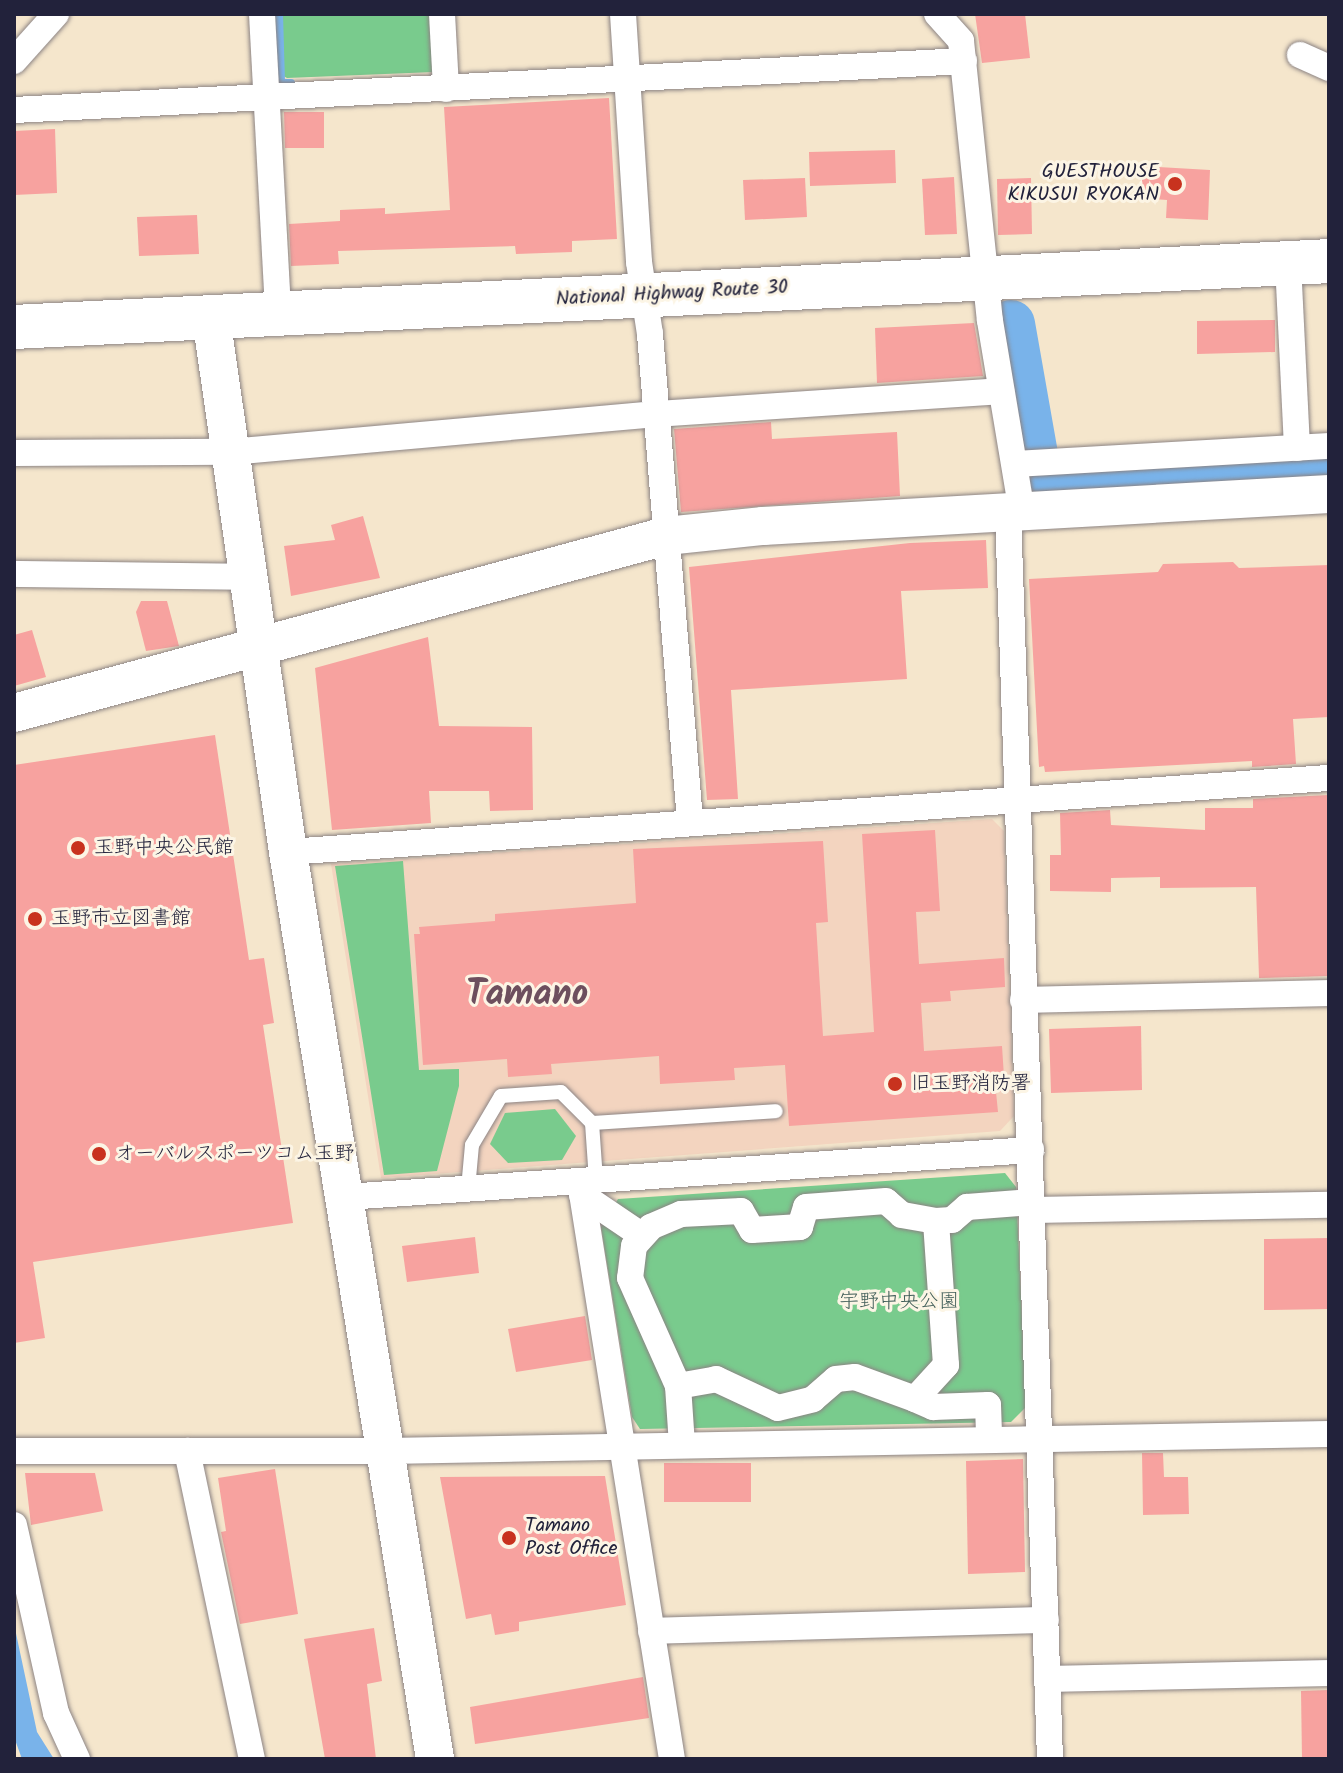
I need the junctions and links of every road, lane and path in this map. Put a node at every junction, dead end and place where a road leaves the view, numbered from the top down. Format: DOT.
graph roads {
  1 [pos="56,14"];
  2 [pos="262,14"];
  3 [pos="442,14"];
  4 [pos="623,14"];
  5 [pos="937,14"];
  6 [pos="1300,55"];
  7 [pos="14,61"];
  8 [pos="964,61"];
  9 [pos="1329,68"];
  10 [pos="628,81"];
  11 [pos="446,89"];
  12 [pos="266,97"];
  13 [pos="14,110"];
  14 [pos="1308,262"];
  15 [pos="987,277"];
  16 [pos="645,296"];
  17 [pos="278,313"];
  18 [pos="211,317"];
  19 [pos="14,327"];
  20 [pos="1001,391"];
  21 [pos="656,414"];
  22 [pos="1329,446"];
  23 [pos="1297,448"];
  24 [pos="230,452"];
  25 [pos="14,453"];
  26 [pos="1028,463"];
  27 [pos="1329,494"];
  28 [pos="1015,512"];
  29 [pos="666,536"];
  30 [pos="14,574"];
  31 [pos="248,577"];
  32 [pos="258,647"];
  33 [pos="14,713"];
  34 [pos="1329,778"];
  35 [pos="1016,799"];
  36 [pos="690,820"];
  37 [pos="288,852"];
  38 [pos="1329,993"];
  39 [pos="1023,1000"];
  40 [pos="776,1111"];
  41 [pos="592,1123"];
  42 [pos="1031,1150"];
  43 [pos="586,1185"];
  44 [pos="468,1189"];
  45 [pos="346,1197"];
  46 [pos="1329,1205"];
  47 [pos="1033,1206"];
  48 [pos="936,1221"];
  49 [pos="641,1235"];
  50 [pos="678,1386"];
  51 [pos="915,1399"];
  52 [pos="1329,1434"];
  53 [pos="989,1439"];
  54 [pos="1040,1439"];
  55 [pos="622,1445"];
  56 [pos="682,1445"];
  57 [pos="14,1451"];
  58 [pos="187,1451"];
  59 [pos="386,1451"];
  60 [pos="14,1525"];
  61 [pos="1046,1620"];
  62 [pos="651,1631"];
  63 [pos="1329,1673"];
  64 [pos="1048,1679"];
  65 [pos="77,1759"];
  66 [pos="252,1759"];
  67 [pos="435,1759"];
  68 [pos="672,1759"];
  69 [pos="1050,1759"];
  1 -- 7 [label="street"];
  2 -- 12 [label="street"];
  3 -- 11 [label="street"];
  4 -- 10 [label="street"];
  5 -- 8 [label="street"];
  6 -- 9 [label="street"];
  8 -- 10 [label="street"];
  8 -- 15 [label="street"];
  10 -- 11 [label="street"];
  10 -- 16 [label="street"];
  11 -- 12 [label="street"];
  12 -- 13 [label="street"];
  12 -- 17 [label="street"];
  14 -- 15 [label="highway, National Highway Route 30"];
  14 -- 23 [label="street"];
  15 -- 16 [label="highway, National Highway Route 30"];
  15 -- 20 [label="street"];
  16 -- 17 [label="highway, National Highway Route 30"];
  16 -- 21 [label="street"];
  17 -- 18 [label="highway, National Highway Route 30"];
  18 -- 19 [label="highway, National Highway Route 30"];
  18 -- 24 [label="street"];
  20 -- 21 [label="street"];
  20 -- 26 [label="street"];
  21 -- 24 [label="street"];
  21 -- 29 [label="street"];
  22 -- 23 [label="street"];
  23 -- 26 [label="street"];
  24 -- 25 [label="street"];
  24 -- 31 [label="street"];
  26 -- 28 [label="street"];
  27 -- 28 [label="street"];
  28 -- 29 [label="street"];
  28 -- 35 [label="street"];
  29 -- 32 [label="street"];
  29 -- 36 [label="street"];
  30 -- 31 [label="street"];
  31 -- 32 [label="street"];
  32 -- 33 [label="street"];
  32 -- 37 [label="street"];
  34 -- 35 [label="street"];
  35 -- 36 [label="street"];
  35 -- 39 [label="street"];
  36 -- 37 [label="street"];
  37 -- 45 [label="street"];
  38 -- 39 [label="street"];
  39 -- 42 [label="street"];
  40 -- 41 [label="lane"];
  41 -- 43 [label="lane"];
  41 -- 44 [label="lane"];
  42 -- 43 [label="street"];
  42 -- 47 [label="street"];
  43 -- 44 [label="street"];
  43 -- 49 [label="street"];
  43 -- 55 [label="street"];
  44 -- 45 [label="street"];
  45 -- 59 [label="street"];
  46 -- 47 [label="street"];
  47 -- 48 [label="street"];
  47 -- 54 [label="street"];
  48 -- 49 [label="street"];
  48 -- 51 [label="street"];
  49 -- 50 [label="street"];
  50 -- 51 [label="street"];
  50 -- 56 [label="street"];
  51 -- 53 [label="street"];
  52 -- 54 [label="street"];
  53 -- 54 [label="street"];
  53 -- 56 [label="street"];
  54 -- 61 [label="street"];
  55 -- 56 [label="street"];
  55 -- 59 [label="street"];
  55 -- 62 [label="street"];
  57 -- 58 [label="street"];
  58 -- 59 [label="street"];
  58 -- 66 [label="street"];
  59 -- 67 [label="street"];
  60 -- 65 [label="street"];
  61 -- 62 [label="street"];
  61 -- 64 [label="street"];
  62 -- 68 [label="street"];
  63 -- 64 [label="street"];
  64 -- 69 [label="street"];
}
